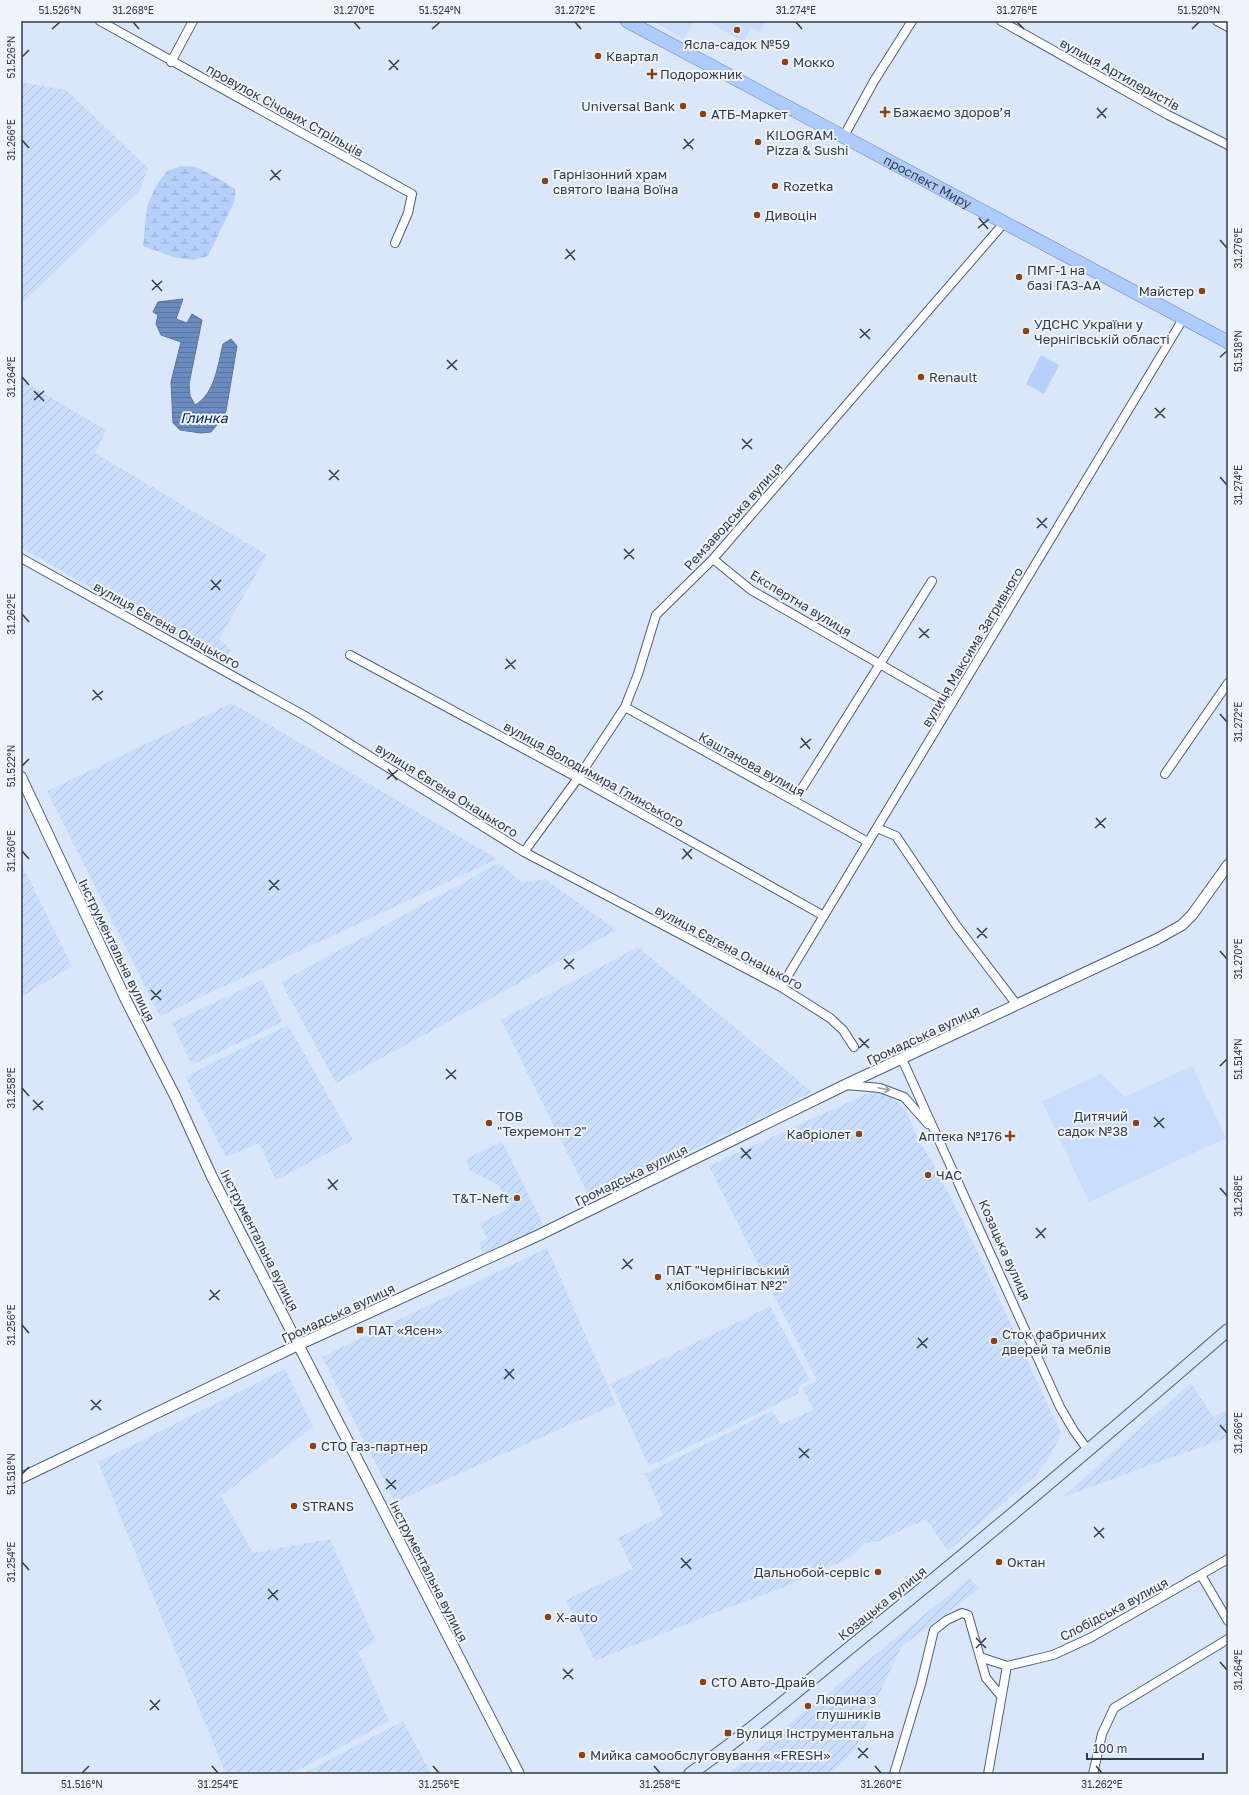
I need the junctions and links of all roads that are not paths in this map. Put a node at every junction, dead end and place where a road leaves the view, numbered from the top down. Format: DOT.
graph roads {
  1 [pos="100,21"];
  2 [pos="193,21"];
  3 [pos="627,21"];
  4 [pos="912,21"];
  5 [pos="1001,21"];
  6 [pos="1217,21"];
  7 [pos="1228,27"];
  8 [pos="171,62"];
  9 [pos="844,136"];
  10 [pos="1228,145"];
  11 [pos="1004,223"];
  12 [pos="394,243"];
  13 [pos="1182,319"];
  14 [pos="1228,342"];
  15 [pos="21,558"];
  16 [pos="713,559"];
  17 [pos="932,581"];
  18 [pos="350,655"];
  19 [pos="881,663"];
  20 [pos="1228,683"];
  21 [pos="951,705"];
  22 [pos="625,707"];
  23 [pos="1166,774"];
  24 [pos="21,777"];
  25 [pos="578,778"];
  26 [pos="794,801"];
  27 [pos="877,828"];
  28 [pos="868,842"];
  29 [pos="524,852"];
  30 [pos="1228,865"];
  31 [pos="824,916"];
  32 [pos="781,987"];
  33 [pos="1016,1005"];
  34 [pos="854,1047"];
  35 [pos="902,1059"];
  36 [pos="845,1085"];
  37 [pos="936,1134"];
  38 [pos="1228,1330"];
  39 [pos="298,1346"];
  40 [pos="1088,1450"];
  41 [pos="21,1478"];
  42 [pos="1228,1559"];
  43 [pos="1201,1575"];
  44 [pos="1228,1621"];
  45 [pos="1228,1639"];
  46 [pos="980,1657"];
  47 [pos="1007,1666"];
  48 [pos="1001,1696"];
  49 [pos="519,1774"];
  50 [pos="690,1774"];
  51 [pos="894,1774"];
  52 [pos="988,1774"];
  53 [pos="1093,1774"];
  1 -- 8 [label="street, провулок Січових Стрільців"];
  2 -- 8 [label="street"];
  3 -- 9 [label="main road, проспект Миру"];
  4 -- 9 [label="street"];
  5 -- 10 [label="street, вулиця Артилеристів"];
  6 -- 7 [label="street"];
  8 -- 12 [label="street, провулок Січових Стрільців"];
  9 -- 11 [label="main road, проспект Миру"];
  11 -- 13 [label="main road, проспект Миру"];
  11 -- 16 [label="street, Ремзаводська вулиця"];
  13 -- 14 [label="main road, проспект Миру"];
  13 -- 21 [label="street, вулиця Максима Загривного"];
  15 -- 29 [label="street, вулиця Євгена Онацького"];
  16 -- 19 [label="street, Експертна вулиця"];
  16 -- 22 [label="street, Ремзаводська вулиця"];
  17 -- 19 [label="street"];
  18 -- 25 [label="street, вулиця Володимира Глинського"];
  19 -- 21 [label="street, Експертна вулиця"];
  19 -- 26 [label="street"];
  20 -- 23 [label="street"];
  21 -- 27 [label="street, вулиця Максима Загривного"];
  22 -- 25 [label="street, Ремзаводська вулиця"];
  22 -- 26 [label="street, Каштанова вулиця"];
  24 -- 39 [label="street, Інструментальна вулиця"];
  25 -- 29 [label="street, Ремзаводська вулиця"];
  25 -- 31 [label="street, вулиця Володимира Глинського"];
  26 -- 28 [label="street, Каштанова вулиця"];
  27 -- 28 [label="street, вулиця Максима Загривного"];
  27 -- 33 [label="street"];
  28 -- 31 [label="street, вулиця Максима Загривного"];
  29 -- 32 [label="street, вулиця Євгена Онацького"];
  30 -- 33 [label="street, Громадська вулиця"];
  31 -- 32 [label="street, вулиця Максима Загривного"];
  32 -- 34 [label="street, вулиця Євгена Онацького"];
  33 -- 35 [label="street, Громадська вулиця"];
  35 -- 36 [label="street, Громадська вулиця"];
  35 -- 37 [label="street, Козацька вулиця"];
  36 -- 37 [label="street, one-way"];
  36 -- 39 [label="street, Громадська вулиця"];
  37 -- 40 [label="street, Козацька вулиця"];
  38 -- 40 [label="main road, Козацька вулиця"];
  39 -- 41 [label="street, Громадська вулиця"];
  39 -- 49 [label="street, Інструментальна вулиця"];
  40 -- 50 [label="main road, Козацька вулиця"];
  42 -- 43 [label="street, Слобідська вулиця"];
  43 -- 44 [label="street"];
  43 -- 47 [label="street, Слобідська вулиця"];
  45 -- 53 [label="street"];
  46 -- 47 [label="street"];
  46 -- 48 [label="street"];
  46 -- 51 [label="street"];
  47 -- 48 [label="street"];
  48 -- 52 [label="street"];
}
